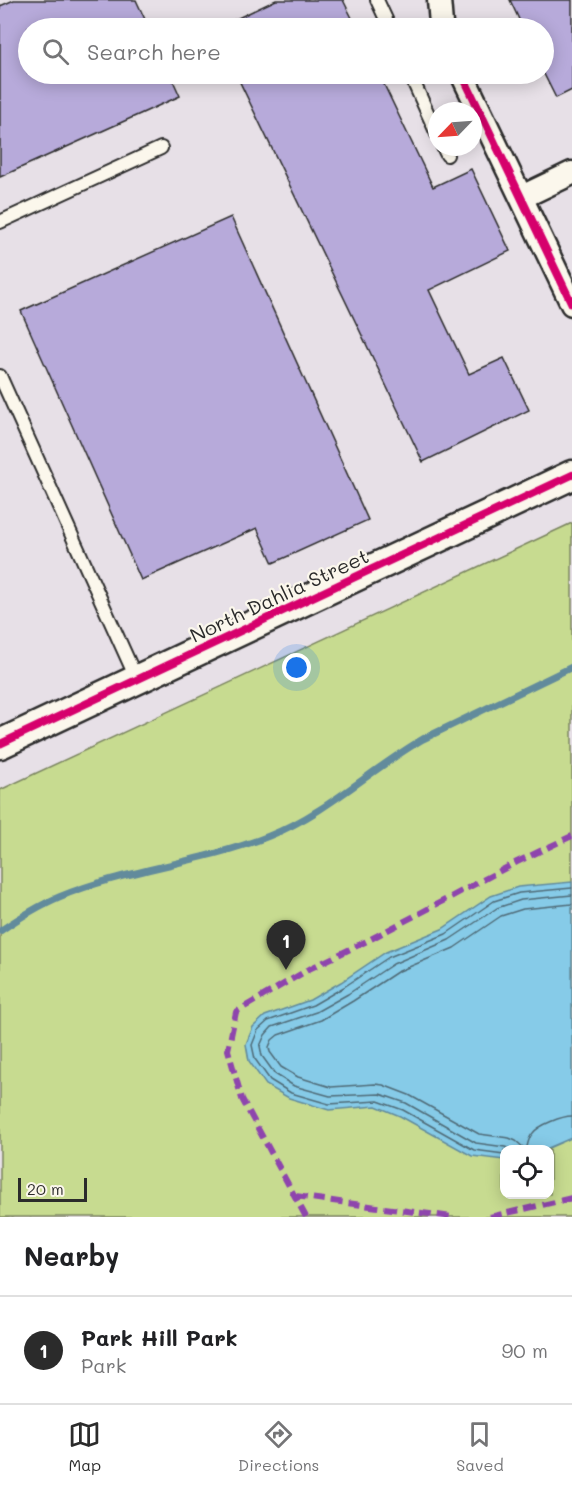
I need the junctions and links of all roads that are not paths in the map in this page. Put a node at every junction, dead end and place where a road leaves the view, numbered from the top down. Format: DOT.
graph roads {
  1 [pos="377,0"];
  2 [pos="439,0"];
  3 [pos="385,18"];
  4 [pos="440,18"];
  5 [pos="414,84"];
  6 [pos="467,84"];
  7 [pos="428,114"];
  8 [pos="161,148"];
  9 [pos="572,173"];
  10 [pos="522,197"];
  11 [pos="0,222"];
  12 [pos="572,304"];
  13 [pos="0,376"];
  14 [pos="572,475"];
  15 [pos="137,680"];
  16 [pos="0,744"];
  1 -- 3 [label="lane"];
  2 -- 4 [label="street"];
  5 -- 7 [label="lane"];
  6 -- 10 [label="street"];
  8 -- 11 [label="lane"];
  9 -- 10 [label="street"];
  10 -- 12 [label="street"];
  13 -- 15 [label="lane"];
  14 -- 15 [label="street, North Dahlia Street"];
  15 -- 16 [label="street, North Dahlia Street"];
}
